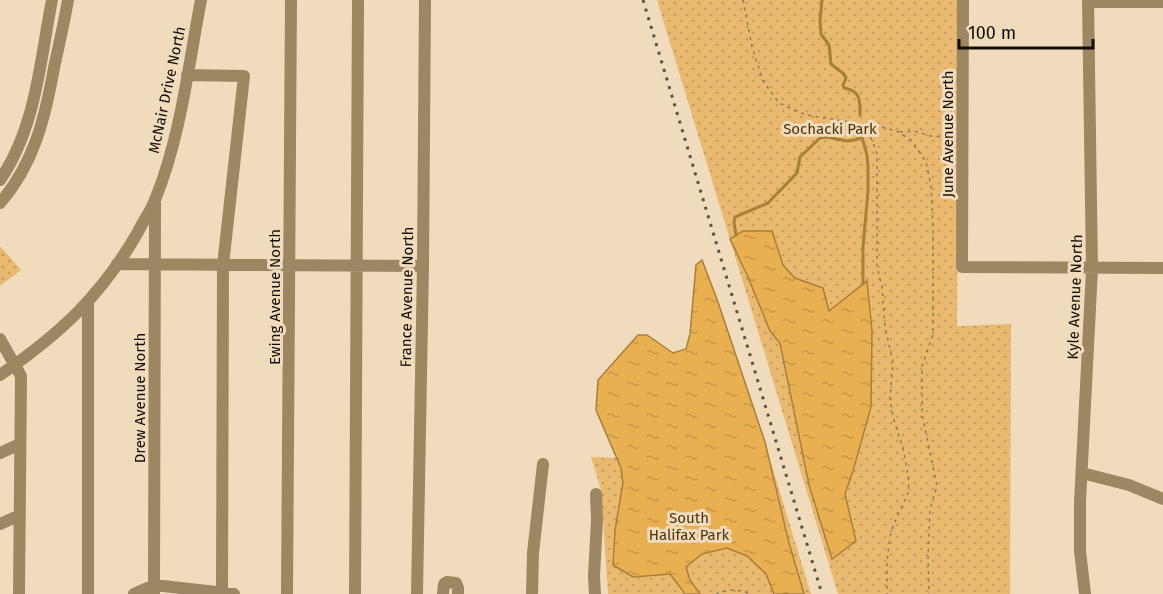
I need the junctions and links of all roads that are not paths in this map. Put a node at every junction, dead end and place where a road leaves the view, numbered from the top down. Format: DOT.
graph roads {
  1 [pos="51,0"];
  2 [pos="68,0"];
  3 [pos="201,0"];
  4 [pos="291,0"];
  5 [pos="358,0"];
  6 [pos="425,0"];
  7 [pos="963,0"];
  8 [pos="1088,1"];
  9 [pos="1163,2"];
  10 [pos="187,75"];
  11 [pos="0,180"];
  12 [pos="155,202"];
  13 [pos="0,203"];
  14 [pos="117,264"];
  15 [pos="156,264"];
  16 [pos="223,265"];
  17 [pos="290,266"];
  18 [pos="357,266"];
  19 [pos="423,266"];
  20 [pos="1092,268"];
  21 [pos="1163,268"];
  22 [pos="88,302"];
  23 [pos="0,339"];
  24 [pos="15,365"];
  25 [pos="0,375"];
  26 [pos="20,444"];
  27 [pos="0,453"];
  28 [pos="543,464"];
  29 [pos="1082,473"];
  30 [pos="596,494"];
  31 [pos="1163,499"];
  32 [pos="20,515"];
  33 [pos="0,524"];
  34 [pos="154,589"];
  35 [pos="228,593"];
  36 [pos="19,594"];
  37 [pos="88,594"];
  38 [pos="134,594"];
  39 [pos="287,594"];
  40 [pos="355,594"];
  41 [pos="417,594"];
  42 [pos="443,594"];
  43 [pos="458,594"];
  44 [pos="532,594"];
  45 [pos="595,594"];
  46 [pos="1085,594"];
  1 -- 11 [label="street"];
  2 -- 13 [label="street"];
  3 -- 10 [label="street, McNair Drive North"];
  4 -- 17 [label="street, Ewing Avenue North"];
  5 -- 18 [label="street"];
  6 -- 19 [label="street, France Avenue North"];
  7 -- 20 [label="street, June Avenue North"];
  8 -- 9 [label="street"];
  8 -- 20 [label="street, Kyle Avenue North"];
  10 -- 12 [label="street, McNair Drive North"];
  10 -- 16 [label="street"];
  12 -- 14 [label="street, McNair Drive North"];
  12 -- 15 [label="street, Drew Avenue North"];
  14 -- 15 [label="street"];
  14 -- 22 [label="street, McNair Drive North"];
  15 -- 16 [label="street"];
  15 -- 34 [label="street, Drew Avenue North"];
  16 -- 17 [label="street"];
  16 -- 35 [label="street"];
  17 -- 18 [label="street"];
  17 -- 39 [label="street, Ewing Avenue North"];
  18 -- 19 [label="street"];
  18 -- 40 [label="street"];
  19 -- 41 [label="street, France Avenue North"];
  20 -- 21 [label="street"];
  20 -- 29 [label="street, Kyle Avenue North"];
  22 -- 24 [label="street, McNair Drive North"];
  22 -- 37 [label="street"];
  23 -- 24 [label="street"];
  24 -- 25 [label="street, McNair Drive North"];
  24 -- 26 [label="street"];
  26 -- 27 [label="street"];
  26 -- 32 [label="street"];
  28 -- 44 [label="street"];
  29 -- 31 [label="street"];
  29 -- 46 [label="street, Kyle Avenue North"];
  30 -- 45 [label="street"];
  32 -- 33 [label="street"];
  32 -- 36 [label="street"];
  34 -- 35 [label="street"];
  34 -- 38 [label="street"];
  42 -- 43 [label="street"];
}
